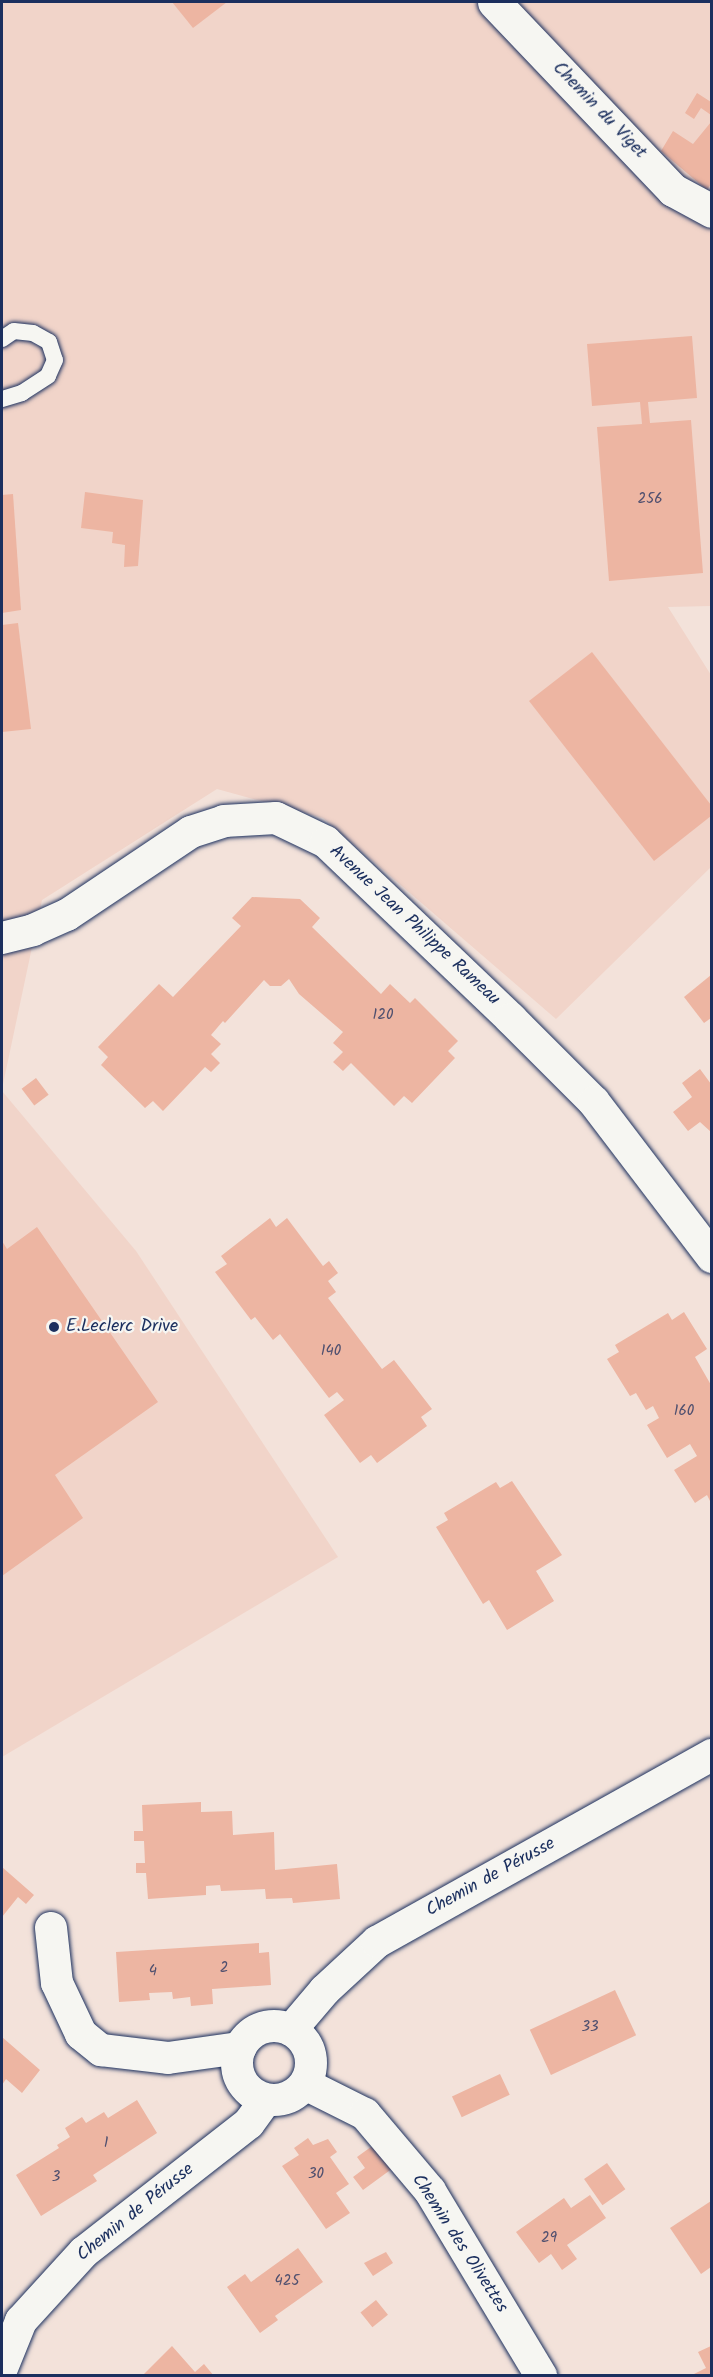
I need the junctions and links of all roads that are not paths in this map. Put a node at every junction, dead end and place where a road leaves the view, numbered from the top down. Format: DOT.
graph roads {
  1 [pos="494,2"];
  2 [pos="711,211"];
  3 [pos="2,339"];
  4 [pos="2,399"];
  5 [pos="2,938"];
  6 [pos="711,1257"];
  7 [pos="711,1755"];
  8 [pos="51,1928"];
  9 [pos="291,2030"];
  10 [pos="240,2048"];
  11 [pos="305,2084"];
  12 [pos="266,2100"];
  13 [pos="2,2368"];
  14 [pos="541,2376"];
  1 -- 2 [label="street, Chemin du Viget"];
  3 -- 4 [label="lane"];
  5 -- 6 [label="street, Avenue Jean Philippe Rameau"];
  7 -- 9 [label="street, Chemin de Pérusse"];
  8 -- 10 [label="street"];
  9 -- 10 [label="street"];
  9 -- 11 [label="street"];
  10 -- 12 [label="street"];
  11 -- 12 [label="street"];
  11 -- 14 [label="street, Chemin des Olivettes"];
  12 -- 13 [label="street, Chemin de Pérusse"];
}
